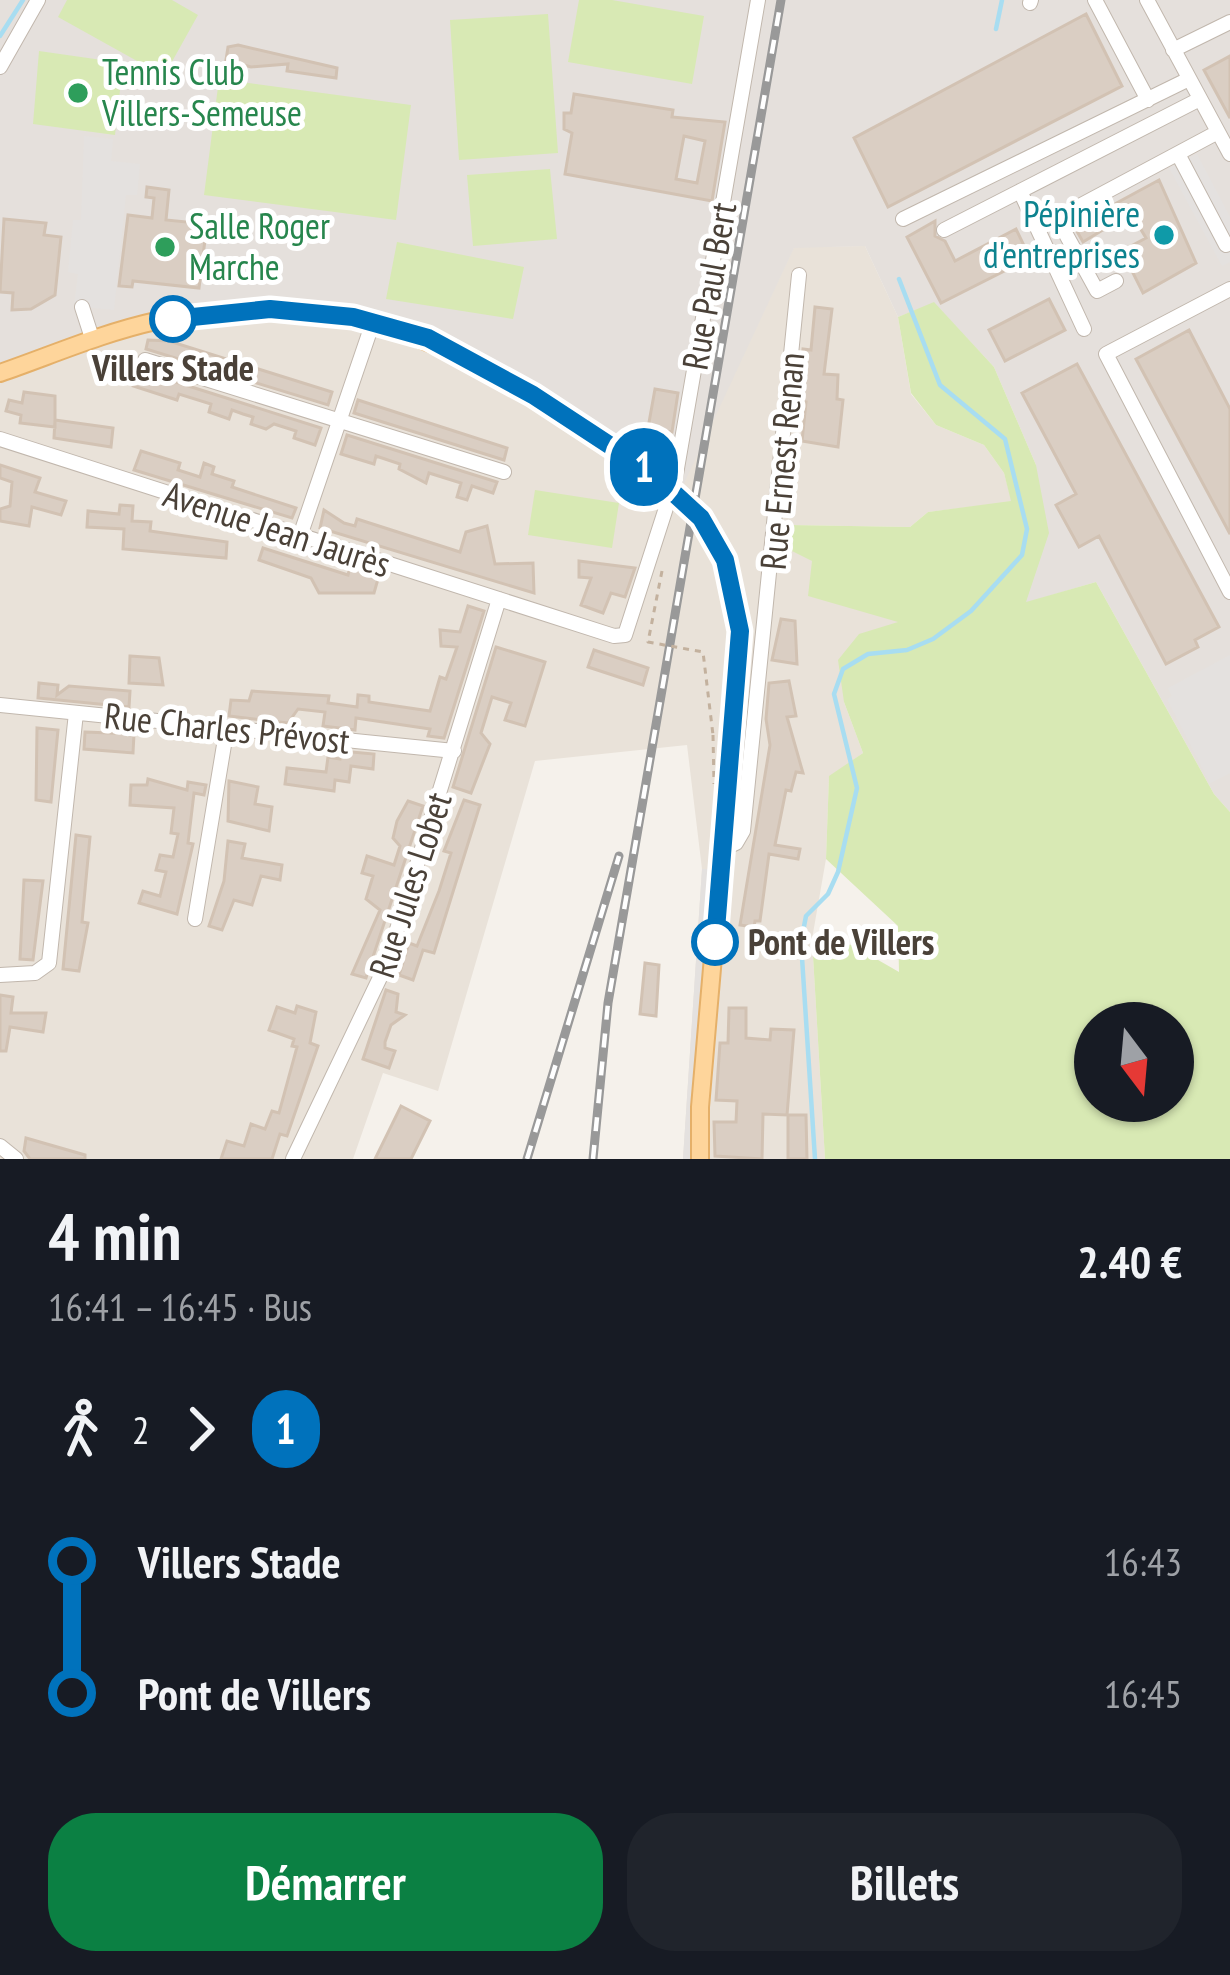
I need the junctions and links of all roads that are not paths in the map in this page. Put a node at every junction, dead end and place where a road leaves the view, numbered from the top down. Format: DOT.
graph roads {
  1 [pos="38,0"];
  2 [pos="758,0"];
  3 [pos="1095,0"];
  4 [pos="1147,0"];
  5 [pos="1230,22"];
  6 [pos="1173,50"];
  7 [pos="0,67"];
  8 [pos="1189,79"];
  9 [pos="1200,99"];
  10 [pos="1148,100"];
  11 [pos="1218,132"];
  12 [pos="1178,154"];
  13 [pos="1230,154"];
  14 [pos="1020,190"];
  15 [pos="904,219"];
  16 [pos="944,230"];
  17 [pos="1226,245"];
  18 [pos="800,275"];
  19 [pos="1116,281"];
  20 [pos="1230,289"];
  21 [pos="82,307"];
  22 [pos="373,322"];
  23 [pos="1084,329"];
  24 [pos="92,338"];
  25 [pos="145,360"];
  26 [pos="0,373"];
  27 [pos="339,421"];
  28 [pos="0,439"];
  29 [pos="504,472"];
  30 [pos="300,536"];
  31 [pos="1230,592"];
  32 [pos="499,599"];
  33 [pos="554,617"];
  34 [pos="0,705"];
  35 [pos="76,713"];
  36 [pos="226,727"];
  37 [pos="454,752"];
  38 [pos="723,849"];
  39 [pos="195,919"];
  40 [pos="0,975"];
  41 [pos="0,1146"];
  42 [pos="16,1159"];
  43 [pos="293,1159"];
  44 [pos="700,1159"];
  1 -- 7 [label="street"];
  2 -- 33 [label="street, Rue Paul Bert"];
  3 -- 10 [label="street"];
  4 -- 6 [label="street"];
  5 -- 6 [label="street"];
  6 -- 8 [label="street"];
  8 -- 9 [label="street"];
  8 -- 10 [label="street"];
  9 -- 11 [label="street"];
  9 -- 14 [label="street"];
  10 -- 15 [label="street"];
  11 -- 12 [label="street"];
  11 -- 13 [label="street"];
  12 -- 17 [label="street"];
  12 -- 19 [label="street"];
  14 -- 16 [label="street"];
  14 -- 23 [label="street"];
  18 -- 38 [label="street, Rue Ernest Renan"];
  20 -- 31 [label="street"];
  21 -- 24 [label="street"];
  22 -- 24 [label="main road"];
  22 -- 27 [label="street"];
  22 -- 38 [label="main road, bridge"];
  24 -- 26 [label="main road"];
  25 -- 27 [label="street"];
  27 -- 29 [label="street"];
  27 -- 30 [label="street"];
  28 -- 30 [label="street, Avenue Jean Jaurès"];
  30 -- 32 [label="street, Avenue Jean Jaurès"];
  32 -- 33 [label="street, Avenue Jean Jaurès"];
  32 -- 37 [label="street, Rue Jules Lobet"];
  34 -- 35 [label="street, Rue Charles Prévost"];
  35 -- 36 [label="street, Rue Charles Prévost"];
  35 -- 40 [label="street"];
  36 -- 37 [label="street, Rue Charles Prévost"];
  36 -- 39 [label="street"];
  37 -- 43 [label="street, Rue Jules Lobet"];
  38 -- 44 [label="main road"];
  41 -- 42 [label="street"];
}
